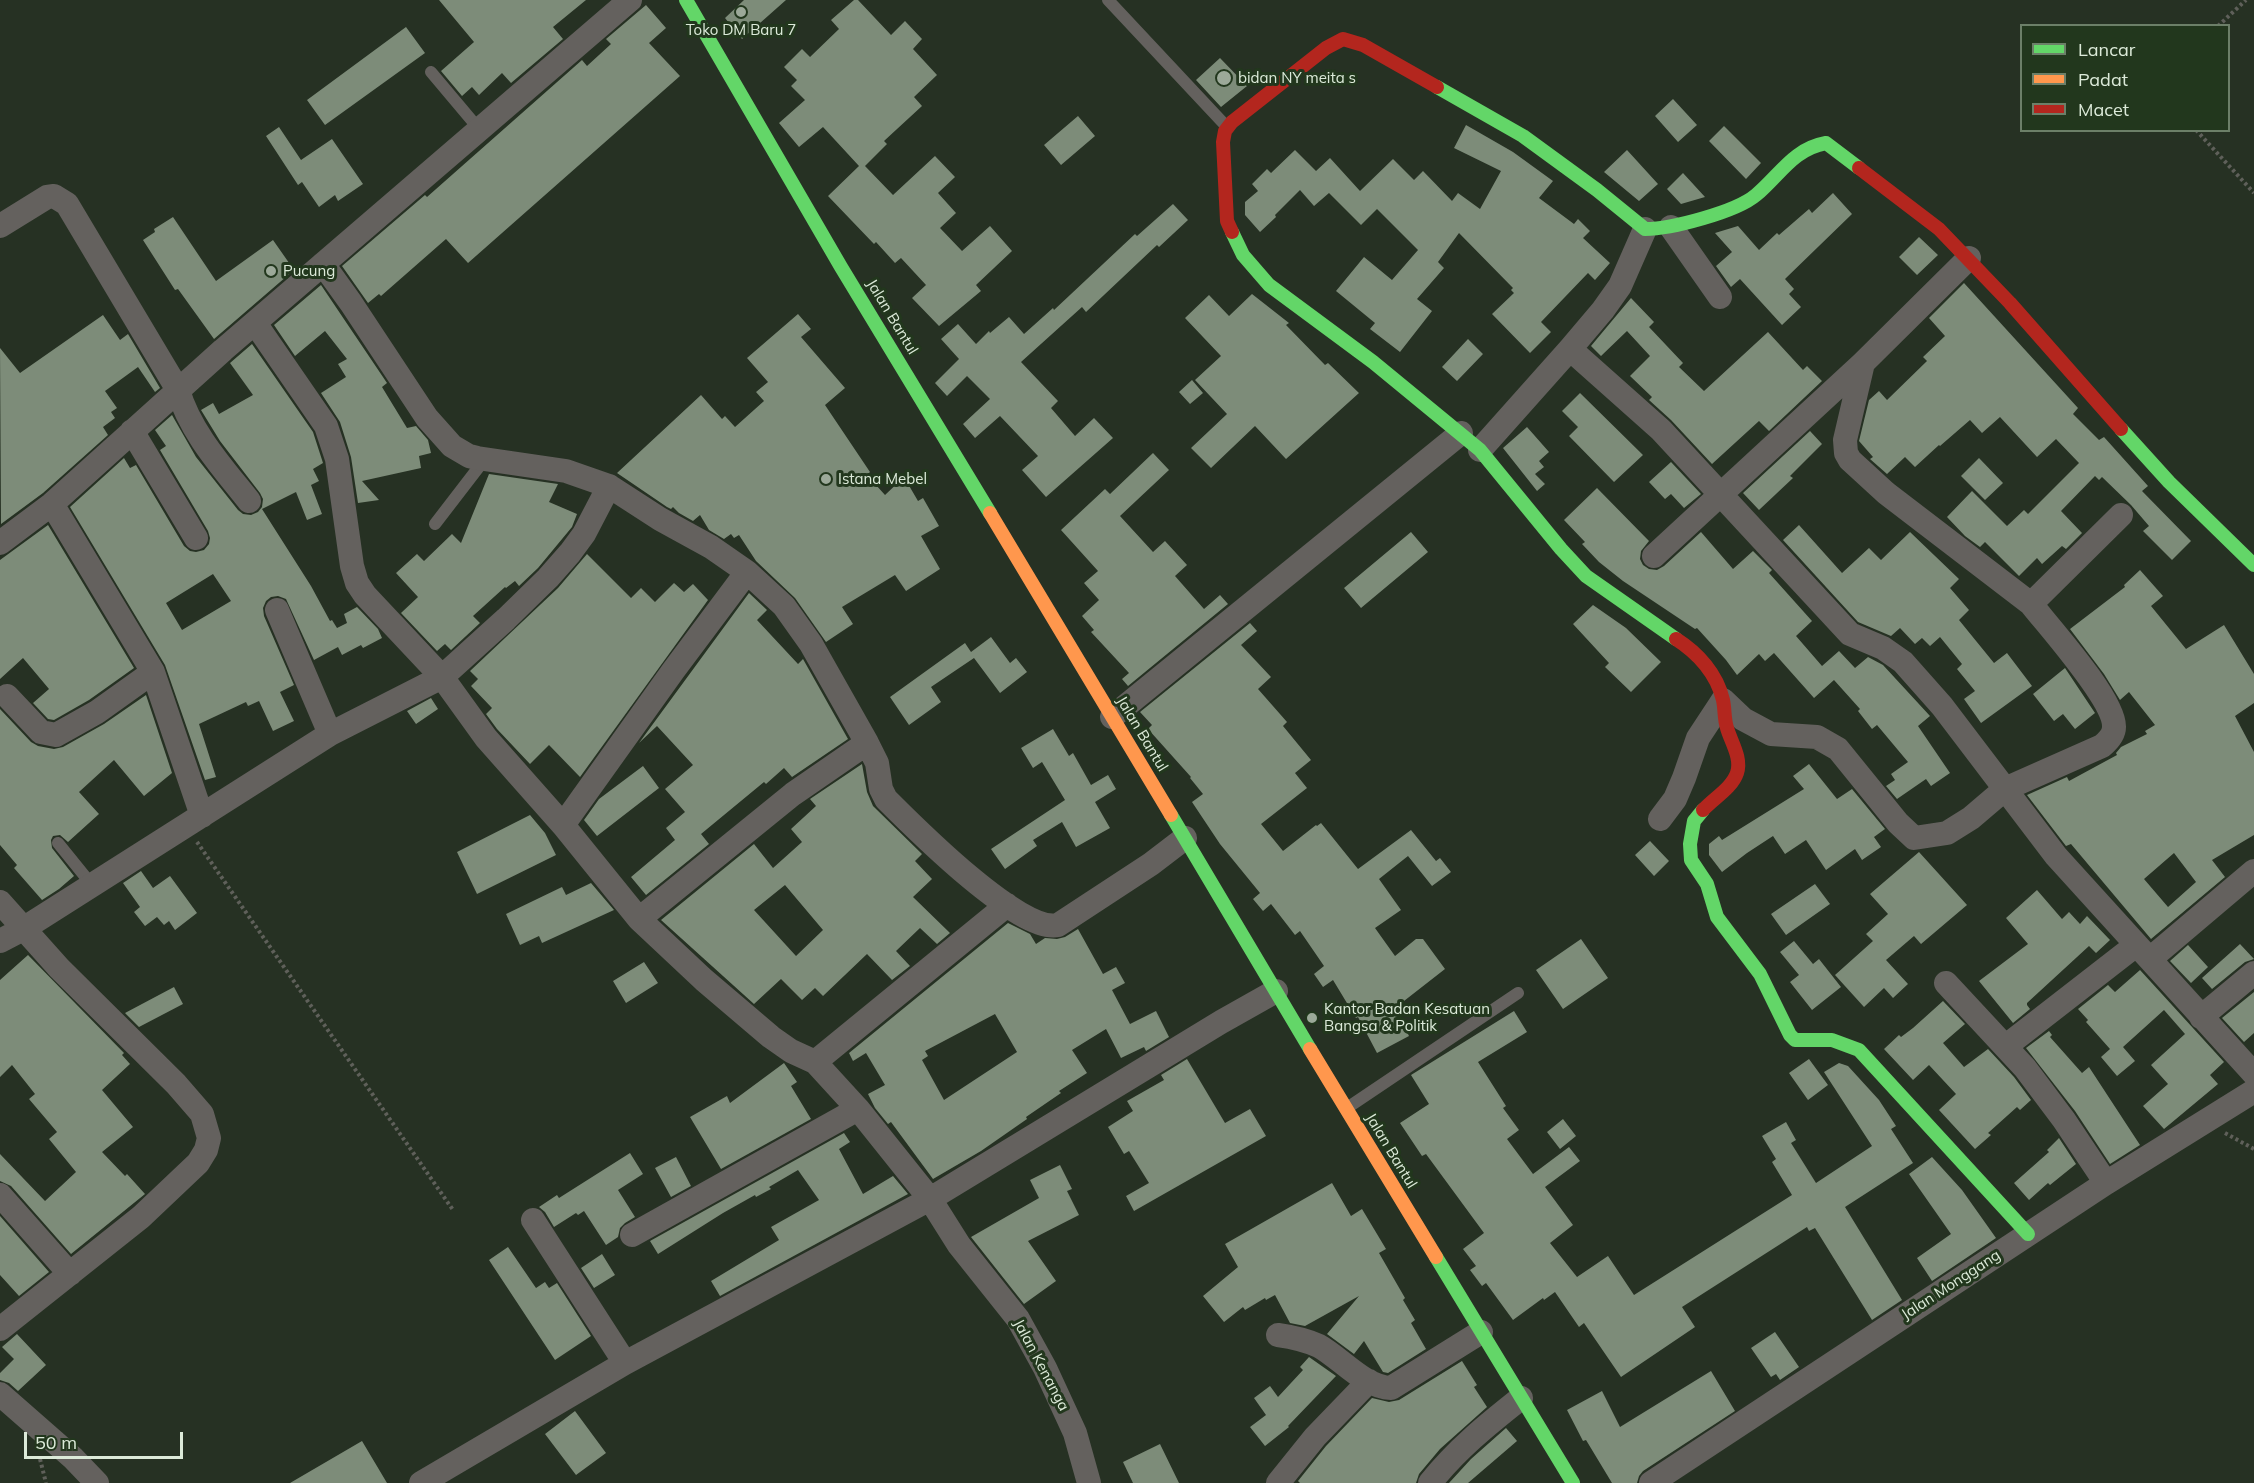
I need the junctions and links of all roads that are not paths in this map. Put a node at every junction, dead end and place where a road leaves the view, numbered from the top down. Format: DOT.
graph roads {
  1 [pos="630,0"];
  2 [pos="686,0"];
  3 [pos="1108,0"];
  4 [pos="431,72"];
  5 [pos="1227,127"];
  6 [pos="478,129"];
  7 [pos="0,226"];
  8 [pos="1671,227"];
  9 [pos="1646,229"];
  10 [pos="1969,258"];
  11 [pos="323,264"];
  12 [pos="1720,297"];
  13 [pos="255,323"];
  14 [pos="1570,349"];
  15 [pos="1863,363"];
  16 [pos="178,390"];
  17 [pos="132,431"];
  18 [pos="1461,433"];
  19 [pos="1480,450"];
  20 [pos="485,459"];
  21 [pos="609,486"];
  22 [pos="1721,494"];
  23 [pos="249,501"];
  24 [pos="52,504"];
  25 [pos="2121,515"];
  26 [pos="435,524"];
  27 [pos="195,538"];
  28 [pos="0,543"];
  29 [pos="1654,556"];
  30 [pos="2254,565"];
  31 [pos="747,572"];
  32 [pos="2031,604"];
  33 [pos="277,610"];
  34 [pos="153,672"];
  35 [pos="441,677"];
  36 [pos="7,696"];
  37 [pos="1724,700"];
  38 [pos="1112,717"];
  39 [pos="330,734"];
  40 [pos="867,743"];
  41 [pos="2005,789"];
  42 [pos="1660,819"];
  43 [pos="194,821"];
  44 [pos="563,825"];
  45 [pos="1185,838"];
  46 [pos="58,843"];
  47 [pos="2254,871"];
  48 [pos="92,885"];
  49 [pos="0,902"];
  50 [pos="1007,905"];
  51 [pos="639,919"];
  52 [pos="23,929"];
  53 [pos="0,941"];
  54 [pos="2143,952"];
  55 [pos="2254,973"];
  56 [pos="1946,983"];
  57 [pos="1518,993"];
  58 [pos="1267,997"];
  59 [pos="2201,1017"];
  60 [pos="2006,1046"];
  61 [pos="815,1062"];
  62 [pos="2254,1074"];
  63 [pos="2254,1091"];
  64 [pos="858,1109"];
  65 [pos="1346,1109"];
  66 [pos="2106,1183"];
  67 [pos="0,1195"];
  68 [pos="930,1199"];
  69 [pos="533,1220"];
  70 [pos="2028,1234"];
  71 [pos="632,1235"];
  72 [pos="70,1274"];
  73 [pos="0,1329"];
  74 [pos="1481,1332"];
  75 [pos="1278,1335"];
  76 [pos="625,1363"];
  77 [pos="1369,1381"];
  78 [pos="0,1394"];
  79 [pos="1521,1398"];
  80 [pos="1281,1482"];
  81 [pos="97,1483"];
  82 [pos="421,1483"];
  83 [pos="1089,1483"];
  84 [pos="1430,1483"];
  85 [pos="1573,1483"];
  86 [pos="1651,1483"];
  1 -- 6 [label="street"];
  2 -- 38 [label="street, Jalan Bantul"];
  3 -- 5 [label="lane"];
  4 -- 6 [label="lane"];
  5 -- 9 [label="street"];
  5 -- 18 [label="street"];
  6 -- 11 [label="street"];
  7 -- 16 [label="street"];
  8 -- 9 [label="street"];
  8 -- 10 [label="street"];
  8 -- 12 [label="street"];
  9 -- 14 [label="street"];
  10 -- 15 [label="street"];
  10 -- 30 [label="street"];
  11 -- 13 [label="street"];
  11 -- 20 [label="street"];
  13 -- 16 [label="street"];
  13 -- 35 [label="street"];
  14 -- 19 [label="street"];
  14 -- 22 [label="street"];
  15 -- 22 [label="street"];
  15 -- 32 [label="street"];
  16 -- 17 [label="street"];
  16 -- 23 [label="street"];
  17 -- 24 [label="street"];
  17 -- 27 [label="street"];
  18 -- 19 [label="street"];
  18 -- 38 [label="street"];
  19 -- 37 [label="street"];
  20 -- 21 [label="street"];
  20 -- 26 [label="lane"];
  21 -- 31 [label="street"];
  21 -- 35 [label="street"];
  22 -- 29 [label="street"];
  22 -- 41 [label="street"];
  24 -- 28 [label="street"];
  24 -- 34 [label="street"];
  25 -- 32 [label="street"];
  31 -- 40 [label="street"];
  31 -- 44 [label="street"];
  32 -- 41 [label="street"];
  33 -- 39 [label="street"];
  34 -- 36 [label="street"];
  34 -- 43 [label="street"];
  35 -- 39 [label="street"];
  35 -- 44 [label="street"];
  37 -- 41 [label="street"];
  37 -- 42 [label="street"];
  37 -- 70 [label="street"];
  38 -- 45 [label="street, Jalan Bantul"];
  39 -- 43 [label="street"];
  40 -- 50 [label="street"];
  40 -- 51 [label="street"];
  41 -- 54 [label="street"];
  43 -- 48 [label="street"];
  44 -- 51 [label="street"];
  45 -- 50 [label="street"];
  45 -- 58 [label="street, Jalan Bantul"];
  46 -- 48 [label="lane"];
  47 -- 54 [label="street"];
  48 -- 52 [label="street"];
  49 -- 52 [label="street"];
  50 -- 61 [label="street"];
  51 -- 61 [label="street"];
  52 -- 53 [label="street"];
  52 -- 72 [label="street"];
  54 -- 59 [label="street"];
  54 -- 60 [label="street"];
  55 -- 59 [label="street"];
  56 -- 60 [label="street"];
  57 -- 65 [label="lane"];
  58 -- 65 [label="street, Jalan Bantul"];
  58 -- 68 [label="street"];
  59 -- 62 [label="street"];
  60 -- 66 [label="street"];
  61 -- 64 [label="street, Jalan Kenanga"];
  63 -- 66 [label="street, Jalan Monggang"];
  64 -- 68 [label="street, Jalan Kenanga"];
  64 -- 71 [label="street"];
  65 -- 74 [label="street, Jalan Bantul"];
  66 -- 70 [label="street, Jalan Monggang"];
  67 -- 72 [label="street"];
  68 -- 76 [label="street"];
  68 -- 83 [label="street, Jalan Kenanga"];
  69 -- 76 [label="street"];
  70 -- 86 [label="street, Jalan Monggang"];
  72 -- 73 [label="street"];
  74 -- 77 [label="street"];
  74 -- 79 [label="street, Jalan Bantul"];
  75 -- 77 [label="street"];
  76 -- 82 [label="street"];
  77 -- 80 [label="street"];
  78 -- 81 [label="street"];
  79 -- 84 [label="street"];
  79 -- 85 [label="street, Jalan Bantul"];
}
